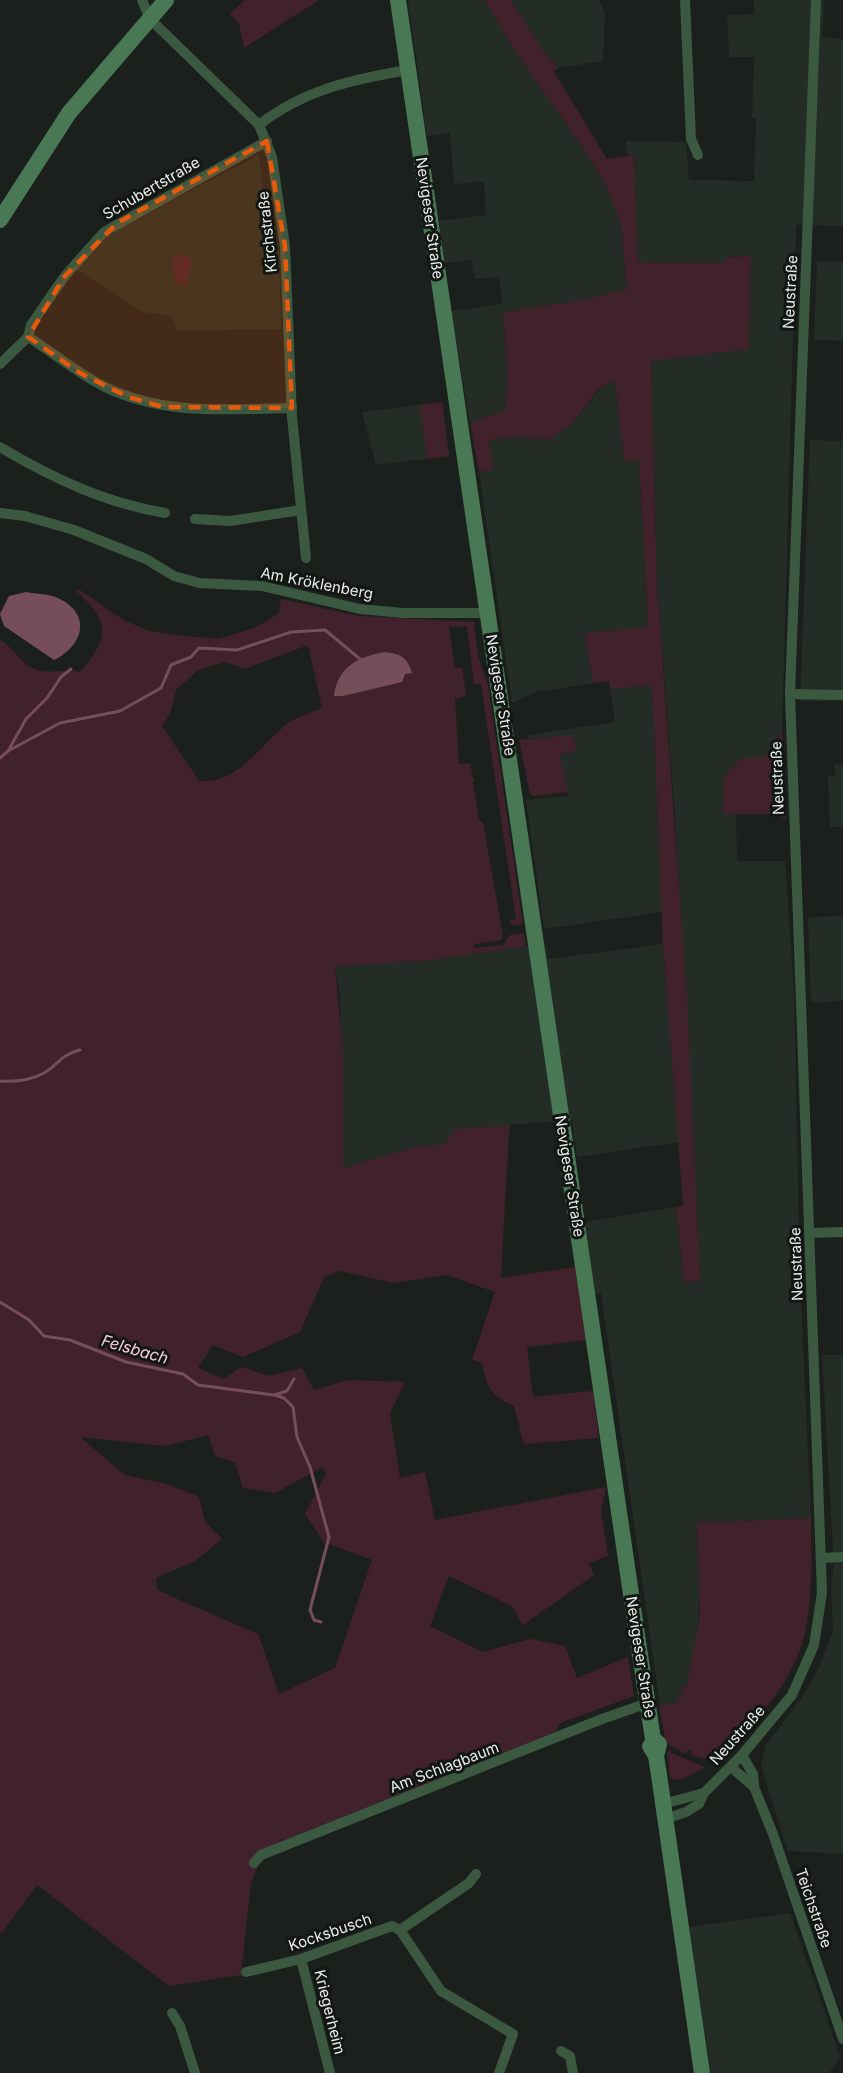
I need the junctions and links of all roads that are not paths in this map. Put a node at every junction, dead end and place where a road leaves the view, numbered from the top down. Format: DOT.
graph roads {
  1 [pos="142,0"];
  2 [pos="166,0"];
  3 [pos="398,0"];
  4 [pos="685,0"];
  5 [pos="816,0"];
  6 [pos="150,19"];
  7 [pos="408,69"];
  8 [pos="259,125"];
  9 [pos="267,141"];
  10 [pos="698,155"];
  11 [pos="0,220"];
  12 [pos="27,336"];
  13 [pos="0,364"];
  14 [pos="292,408"];
  15 [pos="0,447"];
  16 [pos="301,510"];
  17 [pos="0,513"];
  18 [pos="165,513"];
  19 [pos="195,519"];
  20 [pos="306,558"];
  21 [pos="488,613"];
  22 [pos="426,614"];
  23 [pos="790,694"];
  24 [pos="843,695"];
  25 [pos="843,1232"];
  26 [pos="809,1233"];
  27 [pos="843,1557"];
  28 [pos="822,1558"];
  29 [pos="648,1703"];
  30 [pos="742,1755"];
  31 [pos="731,1767"];
  32 [pos="754,1787"];
  33 [pos="664,1812"];
  34 [pos="254,1863"];
  35 [pos="476,1874"];
  36 [pos="400,1930"];
  37 [pos="301,1959"];
  38 [pos="246,1972"];
  39 [pos="839,2010"];
  40 [pos="172,2013"];
  41 [pos="843,2039"];
  42 [pos="561,2051"];
  43 [pos="195,2073"];
  44 [pos="330,2073"];
  45 [pos="499,2073"];
  46 [pos="573,2073"];
  47 [pos="702,2073"];
  1 -- 6 [label="street, Kirchstraße"];
  2 -- 6 [label="main road"];
  3 -- 7 [label="main road, Nevigeser Straße"];
  4 -- 10 [label="street"];
  5 -- 23 [label="street, Neustraße"];
  6 -- 8 [label="street, Kirchstraße"];
  6 -- 11 [label="main road"];
  7 -- 8 [label="street"];
  7 -- 21 [label="main road, Nevigeser Straße"];
  8 -- 9 [label="street, Kirchstraße"];
  9 -- 12 [label="street, Schubertstraße"];
  9 -- 14 [label="street, Kirchstraße"];
  12 -- 13 [label="street, Schubertstraße"];
  12 -- 14 [label="street"];
  14 -- 16 [label="street, Kirchstraße"];
  15 -- 18 [label="street"];
  16 -- 19 [label="street"];
  16 -- 20 [label="street, Kirchstraße"];
  17 -- 22 [label="street, Am Kröklenberg"];
  21 -- 22 [label="street, Nevigeser Straße"];
  21 -- 29 [label="main road, Nevigeser Straße"];
  23 -- 24 [label="street"];
  23 -- 26 [label="street, Neustraße"];
  25 -- 26 [label="street"];
  26 -- 28 [label="street, Neustraße"];
  27 -- 28 [label="street"];
  28 -- 30 [label="street, Neustraße"];
  29 -- 33 [label="main road, Nevigeser Straße"];
  29 -- 34 [label="street, Am Schlagbaum"];
  30 -- 31 [label="street, Neustraße"];
  30 -- 32 [label="street, Teichstraße"];
  31 -- 32 [label="street, Teichstraße"];
  31 -- 33 [label="street, Neustraße"];
  32 -- 39 [label="street, Teichstraße"];
  33 -- 47 [label="main road, Nevigeser Straße"];
  35 -- 36 [label="street, Kocksbusch"];
  36 -- 37 [label="street, Kocksbusch"];
  36 -- 45 [label="street"];
  37 -- 38 [label="street, Kocksbusch"];
  37 -- 44 [label="street, Kriegerheim"];
  39 -- 41 [label="street, Teichstraße"];
  40 -- 43 [label="street"];
  42 -- 46 [label="street"];
}
